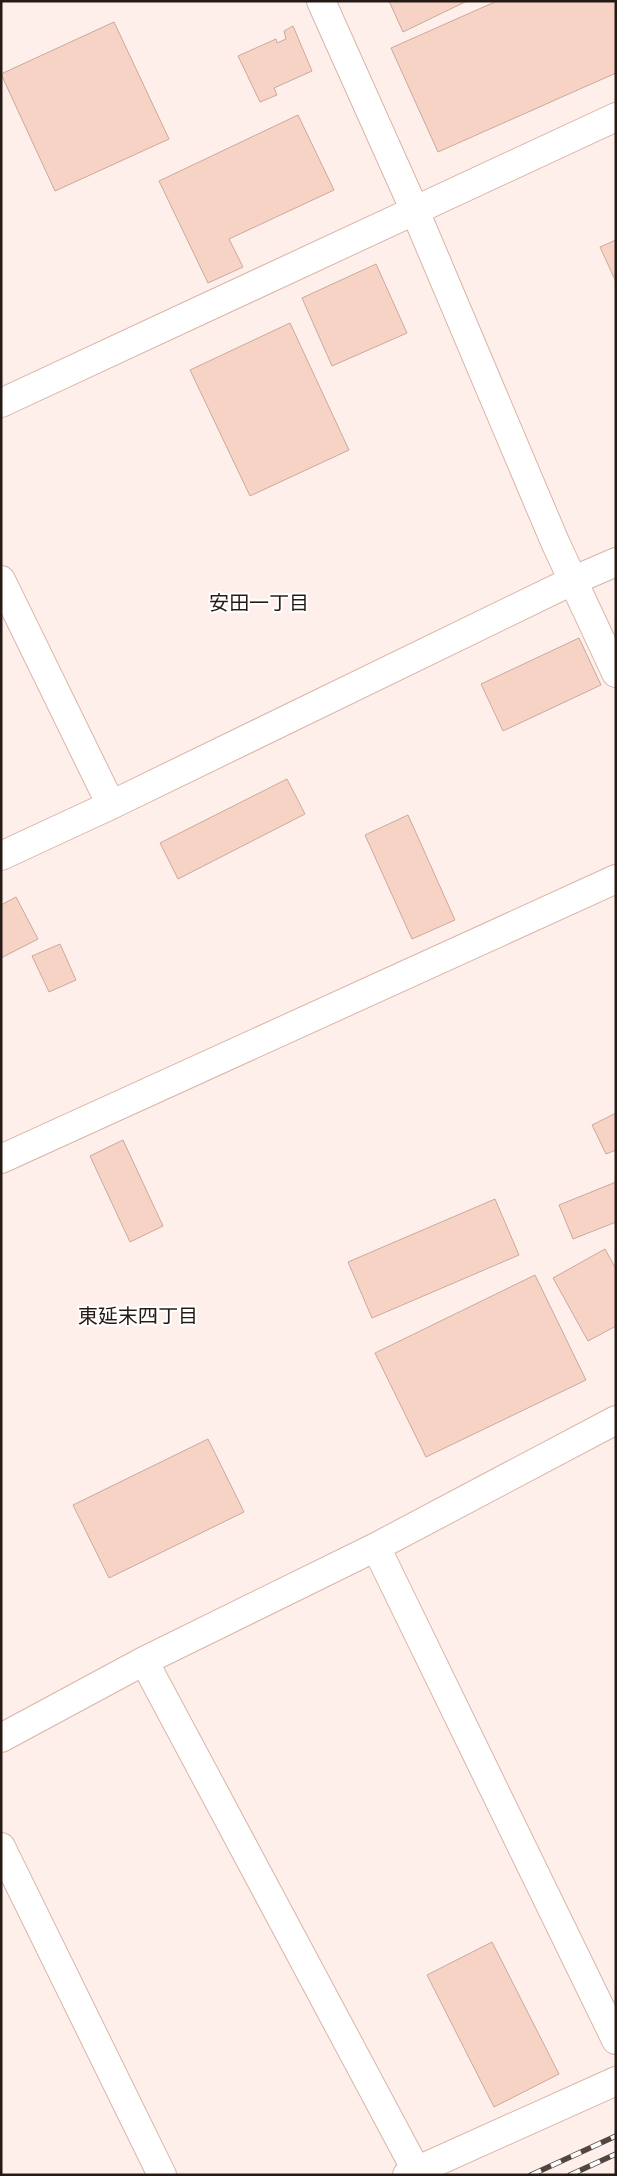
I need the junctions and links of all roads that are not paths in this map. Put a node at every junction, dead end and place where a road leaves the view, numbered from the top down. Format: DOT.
graph roads {
  1 [pos="321,1"];
  2 [pos="616,117"];
  3 [pos="415,210"];
  4 [pos="1,402"];
  5 [pos="616,562"];
  6 [pos="1,580"];
  7 [pos="572,581"];
  8 [pos="616,673"];
  9 [pos="111,805"];
  10 [pos="1,856"];
  11 [pos="616,880"];
  12 [pos="1,1159"];
  13 [pos="616,1420"];
  14 [pos="376,1547"];
  15 [pos="144,1661"];
  16 [pos="1,1738"];
  17 [pos="1,1847"];
  18 [pos="616,2040"];
  19 [pos="616,2081"];
  20 [pos="412,2172"];
  21 [pos="162,2175"];
  1 -- 3 [label="street"];
  2 -- 3 [label="street"];
  3 -- 4 [label="street"];
  3 -- 7 [label="street"];
  5 -- 7 [label="street"];
  6 -- 9 [label="street"];
  7 -- 8 [label="street"];
  7 -- 9 [label="street"];
  9 -- 10 [label="street"];
  11 -- 12 [label="street"];
  13 -- 14 [label="street"];
  14 -- 15 [label="street"];
  14 -- 18 [label="street"];
  15 -- 16 [label="street"];
  15 -- 20 [label="street"];
  17 -- 21 [label="street"];
  19 -- 20 [label="street"];
}
